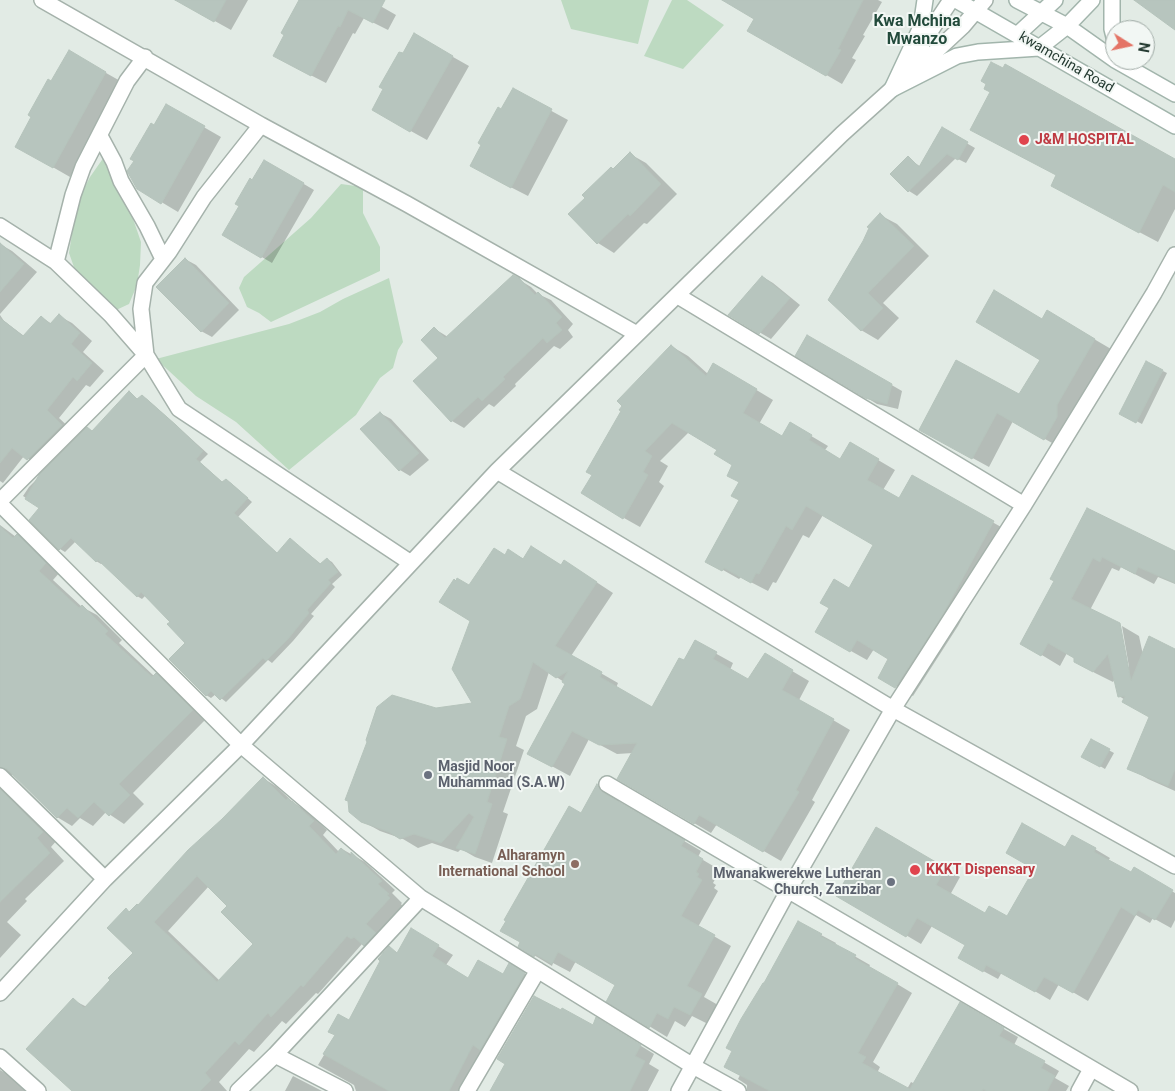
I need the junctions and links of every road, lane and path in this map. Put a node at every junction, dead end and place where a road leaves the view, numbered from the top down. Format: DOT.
graph roads {
  1 [pos="42,0"];
  2 [pos="925,0"];
  3 [pos="951,0"];
  4 [pos="956,0"];
  5 [pos="1018,0"];
  6 [pos="1055,0"];
  7 [pos="1092,0"];
  8 [pos="1112,0"];
  9 [pos="981,5"];
  10 [pos="1040,13"];
  11 [pos="1112,20"];
  12 [pos="1067,26"];
  13 [pos="1017,35"];
  14 [pos="1040,48"];
  15 [pos="1105,52"];
  16 [pos="145,57"];
  17 [pos="912,67"];
  18 [pos="1134,70"];
  19 [pos="892,89"];
  20 [pos="1175,94"];
  21 [pos="261,125"];
  22 [pos="1175,126"];
  23 [pos="100,136"];
  24 [pos="0,226"];
  25 [pos="1175,255"];
  26 [pos="163,259"];
  27 [pos="56,262"];
  28 [pos="678,296"];
  29 [pos="637,334"];
  30 [pos="146,355"];
  31 [pos="497,471"];
  32 [pos="0,503"];
  33 [pos="1024,504"];
  34 [pos="411,563"];
  35 [pos="893,709"];
  36 [pos="241,745"];
  37 [pos="0,776"];
  38 [pos="607,784"];
  39 [pos="1175,866"];
  40 [pos="105,879"];
  41 [pos="788,891"];
  42 [pos="421,898"];
  43 [pos="538,970"];
  44 [pos="0,993"];
  45 [pos="275,1055"];
  46 [pos="0,1057"];
  47 [pos="694,1066"];
  48 [pos="1091,1069"];
  49 [pos="38,1091"];
  50 [pos="238,1091"];
  51 [pos="345,1091"];
  52 [pos="467,1091"];
  53 [pos="679,1091"];
  54 [pos="738,1091"];
  55 [pos="1079,1091"];
  56 [pos="1130,1091"];
  1 -- 16 [label="street"];
  2 -- 19 [label="street"];
  3 -- 17 [label="street"];
  4 -- 9 [label="street, kwamchina Road"];
  5 -- 10 [label="street, kwamchina Road"];
  6 -- 10 [label="street"];
  7 -- 12 [label="street"];
  8 -- 11 [label="street"];
  9 -- 13 [label="street, kwamchina Road"];
  9 -- 17 [label="street"];
  10 -- 12 [label="street, kwamchina Road"];
  10 -- 13 [label="street"];
  12 -- 14 [label="street"];
  12 -- 15 [label="street, kwamchina Road"];
  13 -- 14 [label="street, kwamchina Road"];
  14 -- 19 [label="street"];
  14 -- 22 [label="street, kwamchina Road"];
  16 -- 21 [label="street"];
  16 -- 23 [label="street"];
  17 -- 19 [label="street"];
  18 -- 20 [label="street, kwamchina Road"];
  19 -- 28 [label="street"];
  21 -- 26 [label="street"];
  21 -- 29 [label="street"];
  23 -- 26 [label="street"];
  23 -- 27 [label="street"];
  24 -- 27 [label="street"];
  25 -- 33 [label="street"];
  26 -- 30 [label="street"];
  27 -- 30 [label="street"];
  28 -- 29 [label="street"];
  28 -- 33 [label="street"];
  29 -- 31 [label="street"];
  30 -- 32 [label="street"];
  30 -- 34 [label="street"];
  31 -- 34 [label="street"];
  31 -- 35 [label="street"];
  32 -- 36 [label="street"];
  33 -- 35 [label="street"];
  34 -- 36 [label="street"];
  35 -- 39 [label="street"];
  35 -- 41 [label="street"];
  36 -- 40 [label="street"];
  36 -- 42 [label="street"];
  37 -- 40 [label="street"];
  38 -- 41 [label="street"];
  40 -- 44 [label="street"];
  41 -- 47 [label="street"];
  41 -- 48 [label="street"];
  42 -- 43 [label="street"];
  42 -- 45 [label="street"];
  43 -- 47 [label="street"];
  43 -- 52 [label="street"];
  45 -- 50 [label="street"];
  45 -- 51 [label="street"];
  46 -- 49 [label="street"];
  47 -- 53 [label="street"];
  47 -- 54 [label="street"];
  48 -- 55 [label="street"];
  48 -- 56 [label="street"];
}
